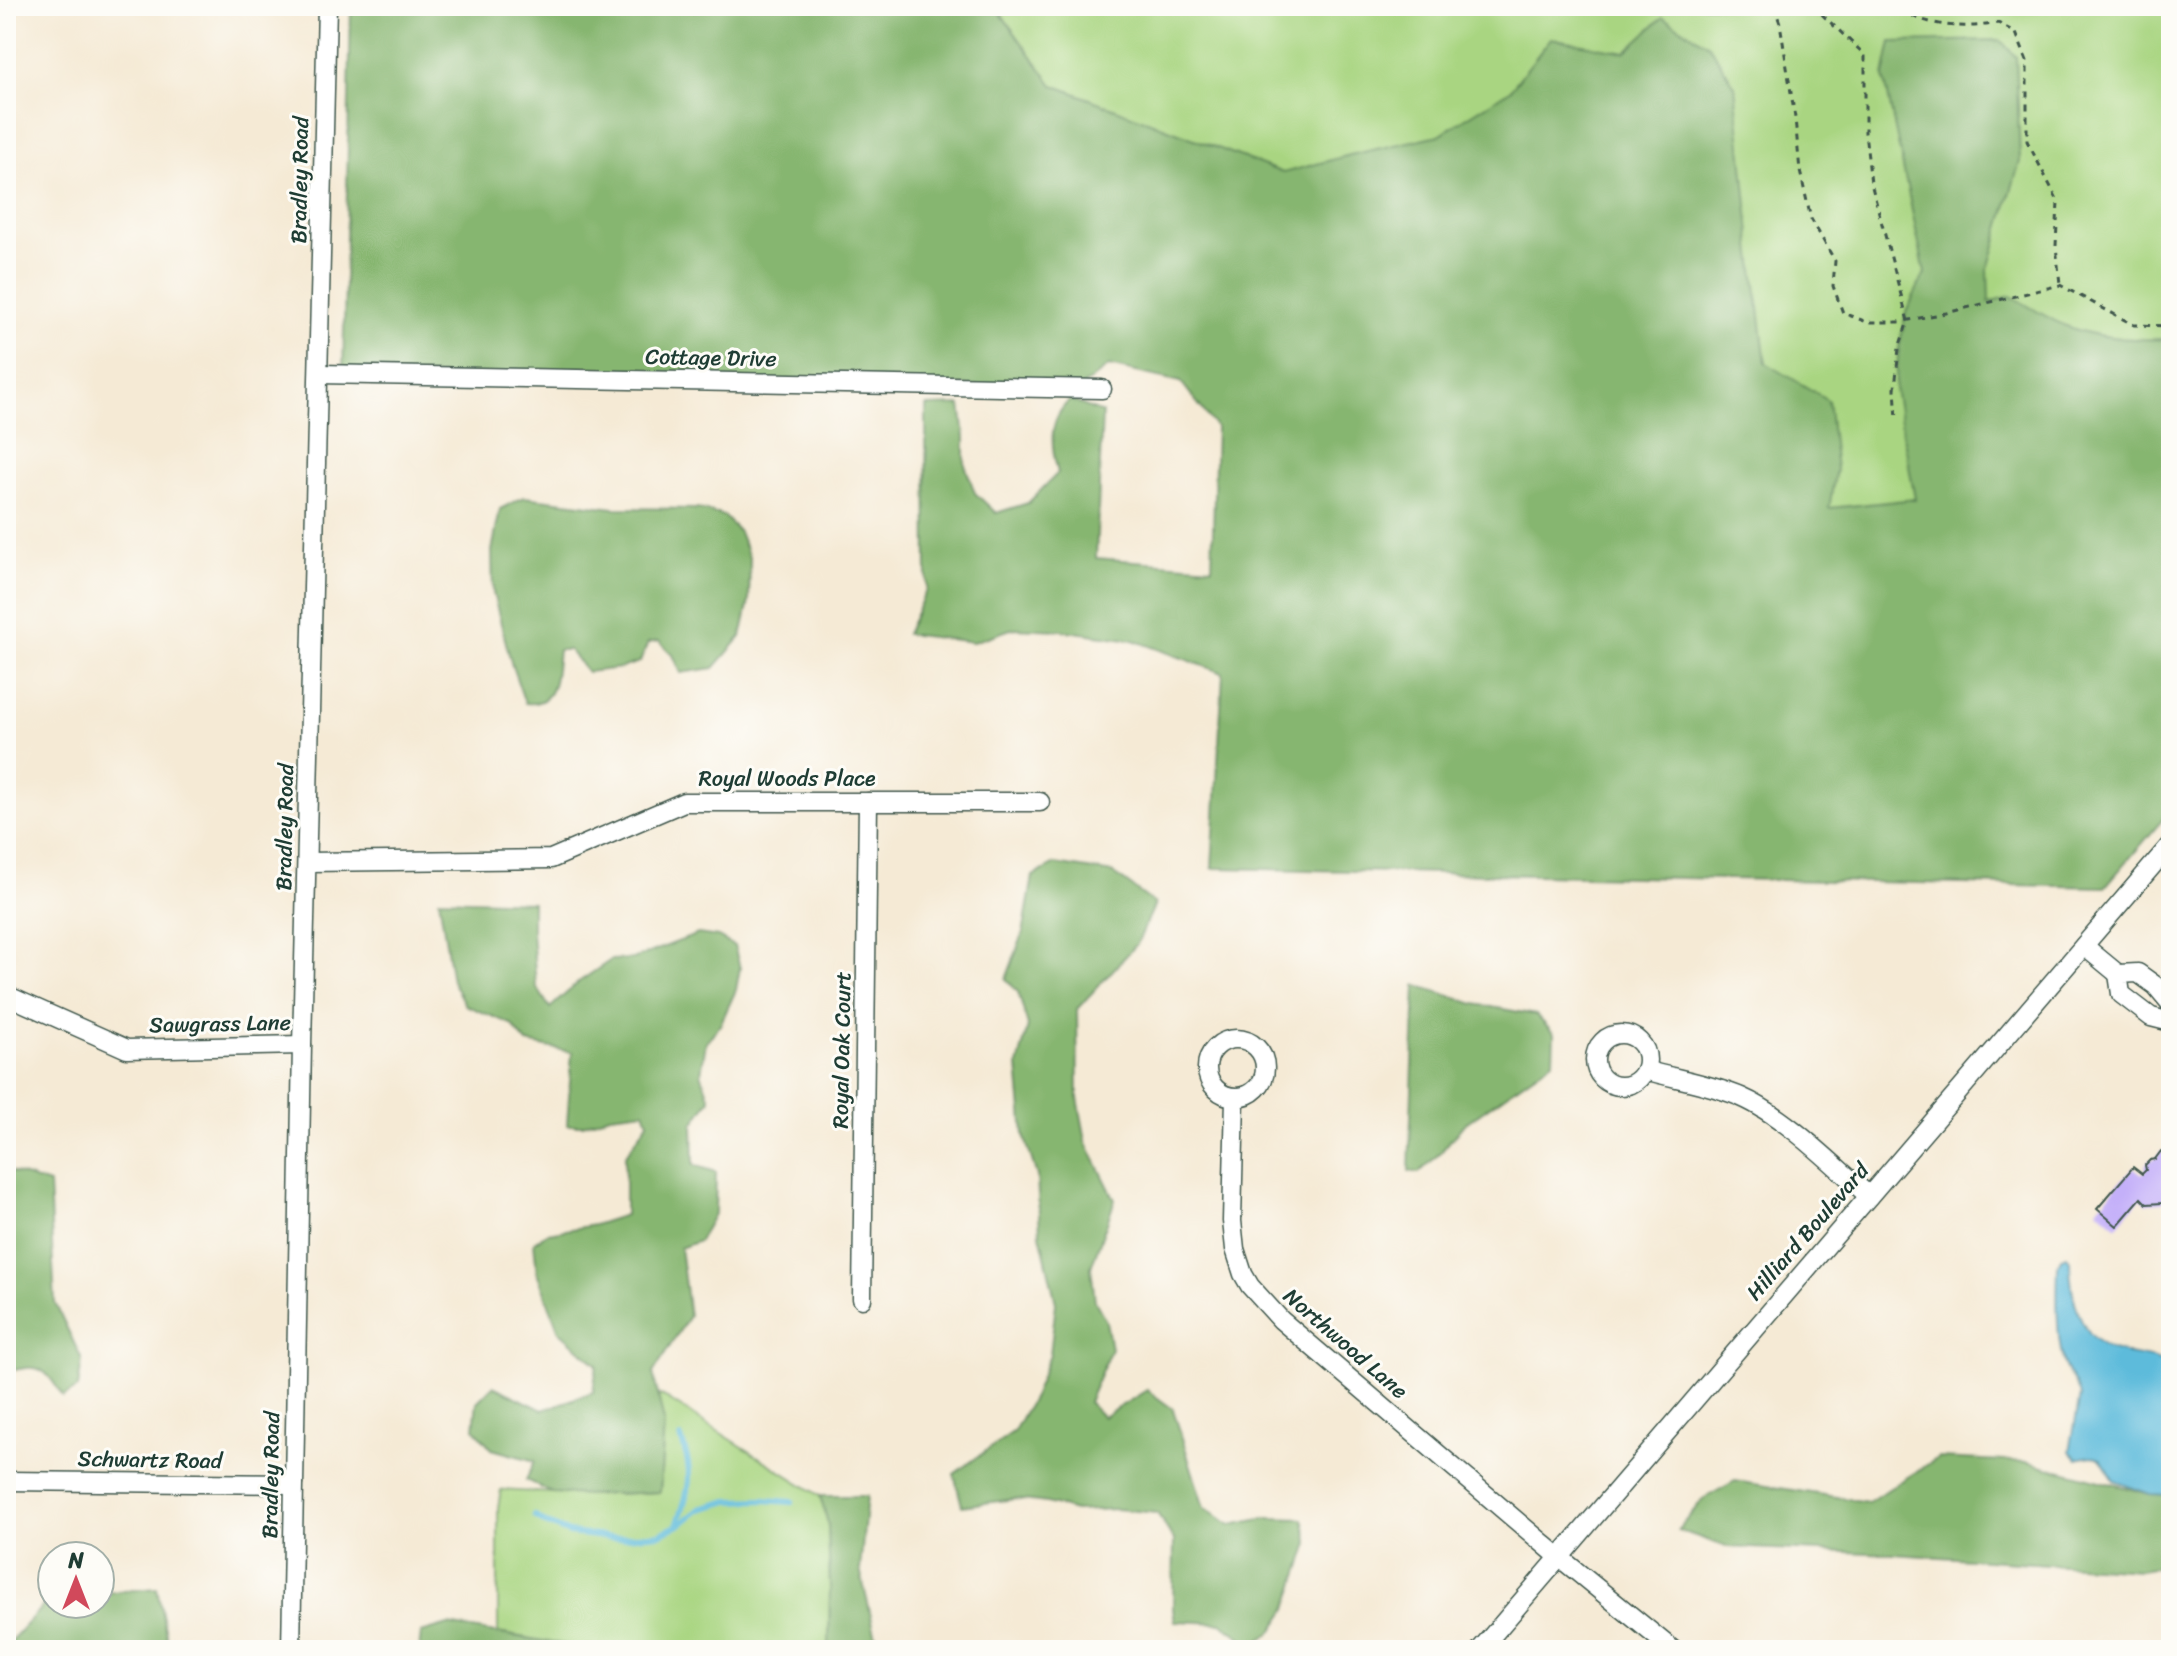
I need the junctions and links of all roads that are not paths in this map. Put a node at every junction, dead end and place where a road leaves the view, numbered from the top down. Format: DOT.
graph roads {
  1 [pos="327,6"];
  2 [pos="319,374"];
  3 [pos="1102,389"];
  4 [pos="868,802"];
  5 [pos="1040,802"];
  6 [pos="2171,844"];
  7 [pos="307,862"];
  8 [pos="2084,946"];
  9 [pos="2118,974"];
  10 [pos="6,995"];
  11 [pos="2171,1004"];
  12 [pos="2171,1022"];
  13 [pos="302,1045"];
  14 [pos="1645,1070"];
  15 [pos="1235,1098"];
  16 [pos="1869,1196"];
  17 [pos="862,1299"];
  18 [pos="6,1481"];
  19 [pos="294,1484"];
  20 [pos="1559,1557"];
  21 [pos="291,1650"];
  22 [pos="1480,1650"];
  23 [pos="1673,1650"];
  1 -- 2 [label="street, Bradley Road"];
  2 -- 3 [label="street, Cottage Drive"];
  2 -- 7 [label="street, Bradley Road"];
  4 -- 5 [label="street, Royal Woods Place"];
  4 -- 7 [label="street, Royal Woods Place"];
  4 -- 17 [label="street, Royal Oak Court"];
  6 -- 8 [label="street, Hilliard Boulevard"];
  7 -- 13 [label="street, Bradley Road"];
  8 -- 9 [label="street"];
  8 -- 16 [label="street, Hilliard Boulevard"];
  9 -- 11 [label="street"];
  9 -- 12 [label="street"];
  10 -- 13 [label="street, Sawgrass Lane"];
  13 -- 19 [label="street, Bradley Road"];
  14 -- 16 [label="street"];
  15 -- 20 [label="street, Northwood Lane"];
  16 -- 20 [label="street, Hilliard Boulevard"];
  18 -- 19 [label="street, Schwartz Road"];
  19 -- 21 [label="street, Bradley Road"];
  20 -- 22 [label="street, Hilliard Boulevard"];
  20 -- 23 [label="street, Northwood Lane"];
}
